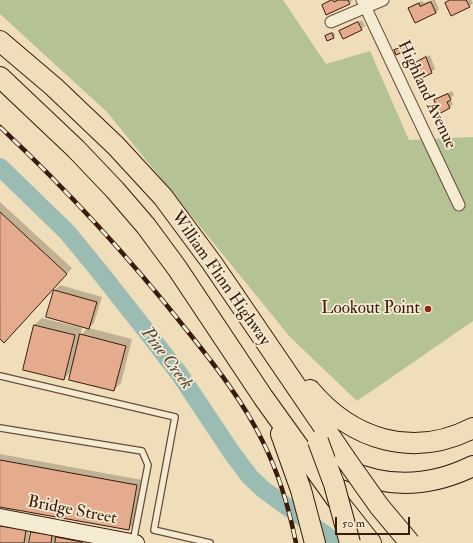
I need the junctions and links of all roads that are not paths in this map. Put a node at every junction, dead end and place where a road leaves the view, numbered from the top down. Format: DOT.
graph roads {
  1 [pos="383,0"];
  2 [pos="363,4"];
  3 [pos="331,22"];
  4 [pos="0,41"];
  5 [pos="0,77"];
  6 [pos="458,205"];
  7 [pos="212,263"];
  8 [pos="284,371"];
  9 [pos="0,376"];
  10 [pos="262,397"];
  11 [pos="282,424"];
  12 [pos="0,428"];
  13 [pos="473,428"];
  14 [pos="473,466"];
  15 [pos="0,517"];
  16 [pos="134,543"];
  17 [pos="210,543"];
  18 [pos="314,543"];
  19 [pos="350,543"];
  20 [pos="371,543"];
  21 [pos="410,543"];
  1 -- 2 [label="street"];
  2 -- 3 [label="street"];
  2 -- 6 [label="street, Highland Avenue"];
  4 -- 7 [label="highway, William Flinn Highway"];
  5 -- 10 [label="highway, William Flinn Highway"];
  7 -- 8 [label="highway, William Flinn Highway"];
  7 -- 13 [label="highway"];
  8 -- 19 [label="highway, bridge"];
  8 -- 21 [label="highway, William Flinn Highway, bridge"];
  9 -- 17 [label="lane"];
  10 -- 11 [label="highway, William Flinn Highway"];
  10 -- 18 [label="highway"];
  11 -- 14 [label="highway"];
  11 -- 20 [label="highway, William Flinn Highway, bridge"];
  12 -- 16 [label="lane"];
  15 -- 16 [label="street, Bridge Street"];
}
